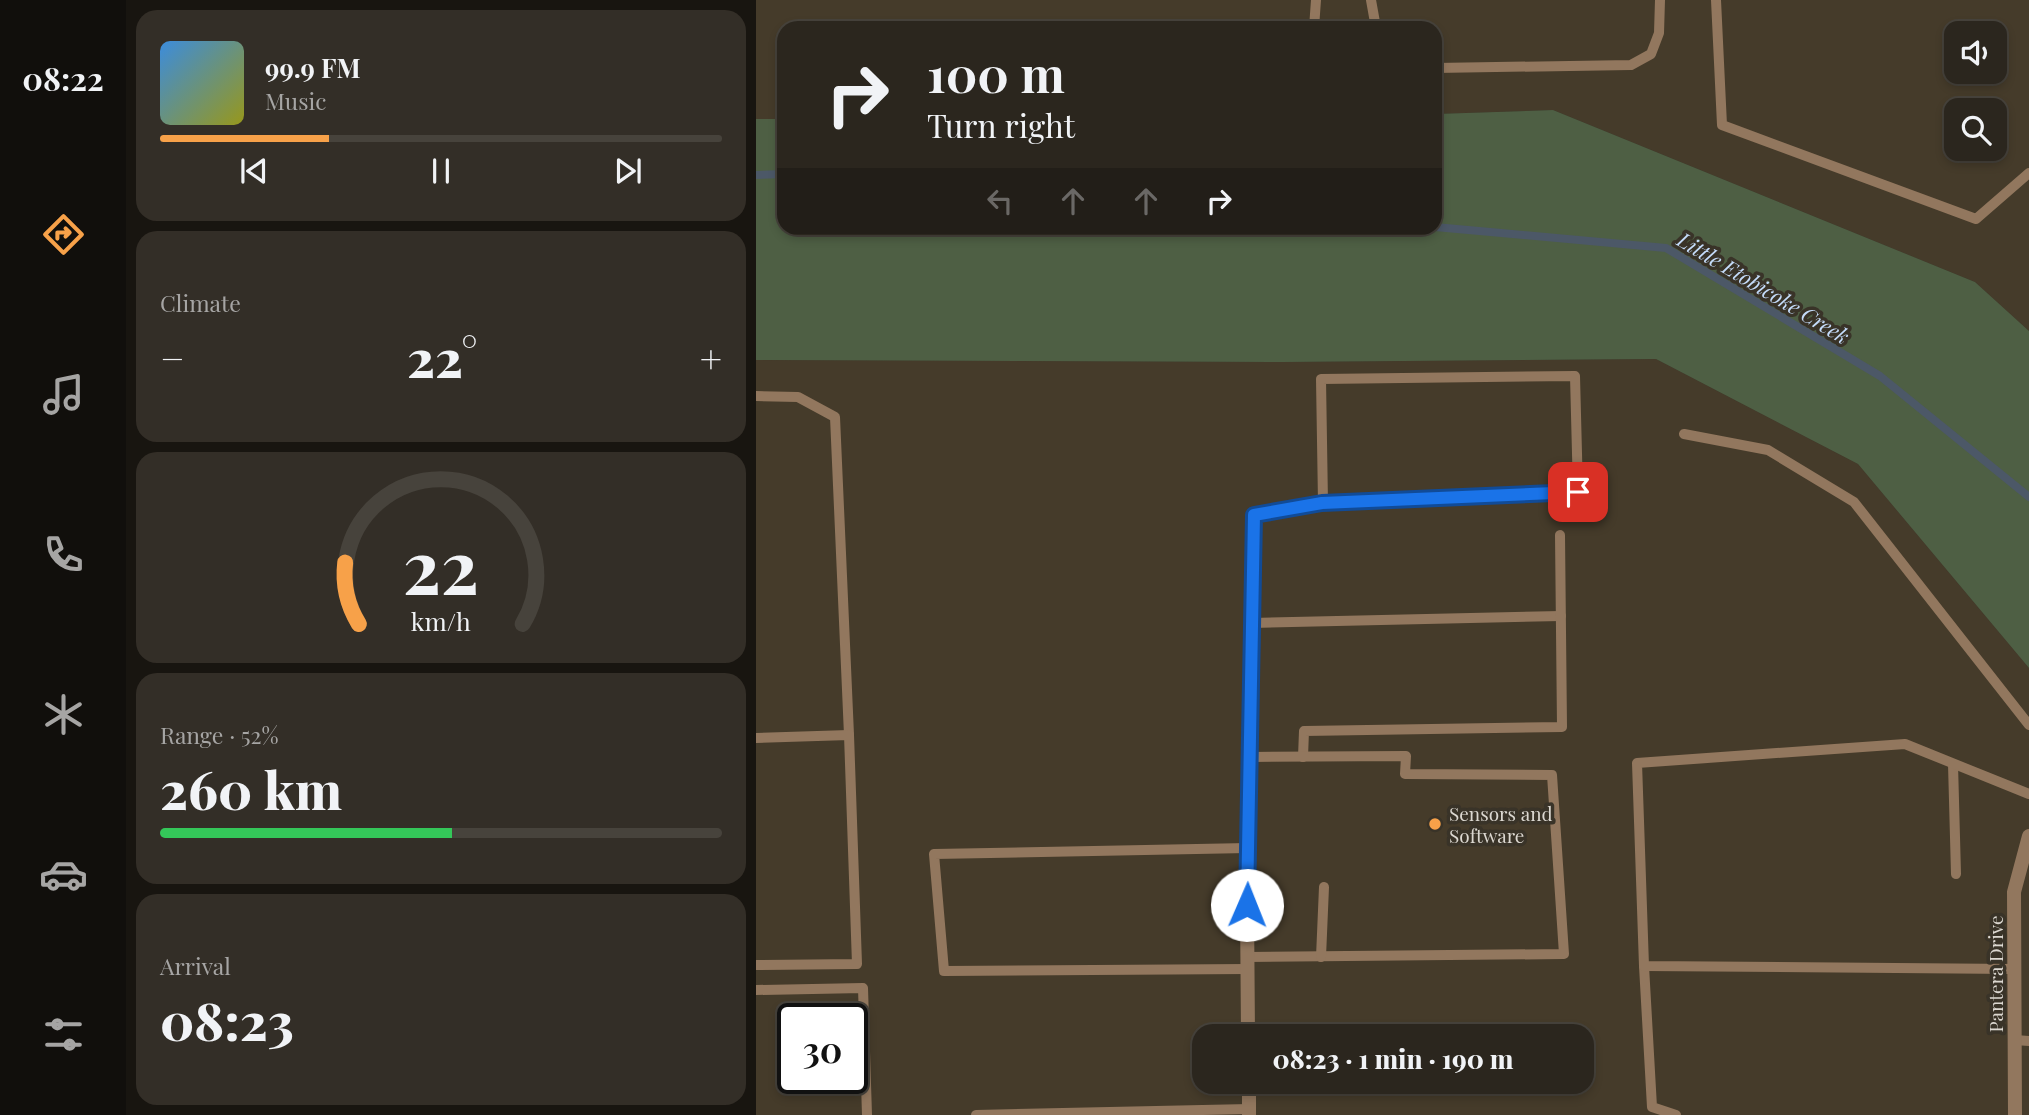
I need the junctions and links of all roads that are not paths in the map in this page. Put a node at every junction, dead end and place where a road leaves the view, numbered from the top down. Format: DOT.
graph roads {
  1 [pos="1316,0"];
  2 [pos="1371,0"];
  3 [pos="1660,0"];
  4 [pos="1716,0"];
  5 [pos="1314,21"];
  6 [pos="1375,21"];
  7 [pos="1442,68"];
  8 [pos="2029,173"];
  9 [pos="756,396"];
  10 [pos="1684,434"];
  11 [pos="1322,503"];
  12 [pos="1254,515"];
  13 [pos="1560,535"];
  14 [pos="1561,616"];
  15 [pos="1252,623"];
  16 [pos="2029,725"];
  17 [pos="849,736"];
  18 [pos="756,738"];
  19 [pos="1250,757"];
  20 [pos="1303,757"];
  21 [pos="1953,764"];
  22 [pos="2029,794"];
  23 [pos="2029,836"];
  24 [pos="1248,848"];
  25 [pos="1956,874"];
  26 [pos="1324,887"];
  27 [pos="1321,957"];
  28 [pos="1247,963"];
  29 [pos="756,965"];
  30 [pos="1644,966"];
  31 [pos="2014,969"];
  32 [pos="756,990"];
  33 [pos="1248,1024"];
  34 [pos="2022,1041"];
  35 [pos="1249,1094"];
  36 [pos="1249,1112"];
  37 [pos="1181,1113"];
  38 [pos="867,1115"];
  39 [pos="976,1115"];
  40 [pos="1676,1115"];
  41 [pos="2015,1115"];
  1 -- 5 [label="lane"];
  2 -- 6 [label="lane"];
  3 -- 7 [label="lane"];
  4 -- 8 [label="lane"];
  9 -- 17 [label="lane"];
  10 -- 16 [label="lane"];
  11 -- 11 [label="lane"];
  11 -- 12 [label="lane"];
  12 -- 15 [label="street"];
  13 -- 14 [label="lane"];
  14 -- 15 [label="lane"];
  14 -- 20 [label="lane"];
  15 -- 19 [label="street"];
  17 -- 18 [label="lane"];
  17 -- 29 [label="lane"];
  19 -- 20 [label="lane"];
  19 -- 24 [label="street"];
  20 -- 27 [label="lane"];
  21 -- 22 [label="lane"];
  21 -- 25 [label="lane"];
  21 -- 30 [label="lane"];
  23 -- 31 [label="street, Pantera Drive"];
  24 -- 28 [label="street"];
  24 -- 28 [label="lane"];
  26 -- 27 [label="lane"];
  27 -- 28 [label="lane"];
  28 -- 33 [label="street"];
  30 -- 31 [label="lane"];
  30 -- 40 [label="lane"];
  31 -- 34 [label="street, Pantera Drive"];
  32 -- 38 [label="lane"];
  34 -- 41 [label="street, Pantera Drive"];
  35 -- 36 [label="street"];
  36 -- 37 [label="lane"];
  37 -- 39 [label="lane"];
}
